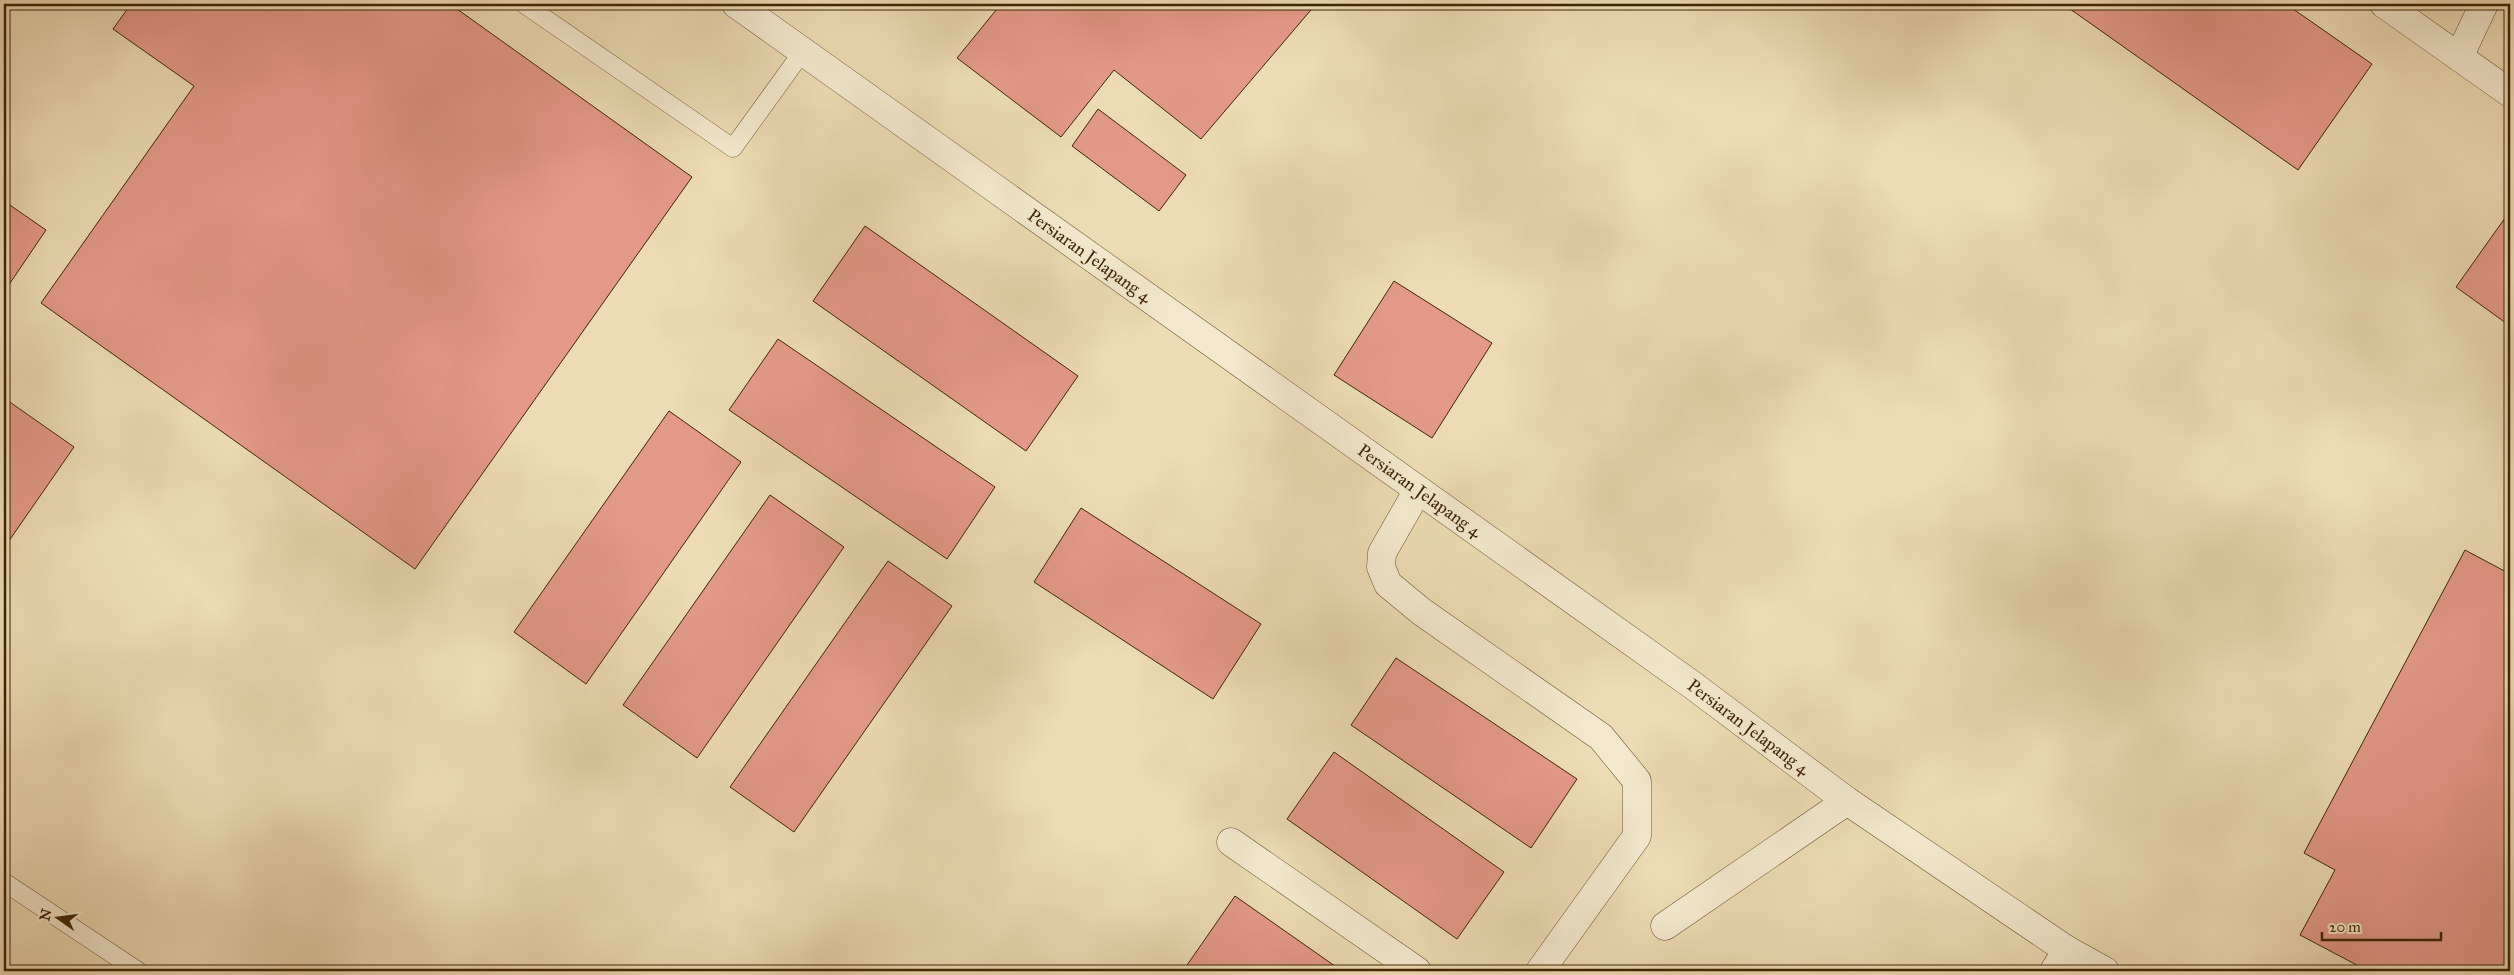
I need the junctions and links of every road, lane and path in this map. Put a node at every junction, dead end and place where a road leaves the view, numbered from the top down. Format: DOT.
graph roads {
  1 [pos="524,4"];
  2 [pos="736,4"];
  3 [pos="2384,4"];
  4 [pos="2484,4"];
  5 [pos="803,51"];
  6 [pos="2459,57"];
  7 [pos="2510,93"];
  8 [pos="1418,490"];
  9 [pos="1846,801"];
  10 [pos="1231,842"];
  11 [pos="4,882"];
  12 [pos="1665,926"];
  13 [pos="2060,961"];
  14 [pos="138,971"];
  15 [pos="1417,971"];
  16 [pos="1540,971"];
  17 [pos="2105,971"];
  1 -- 5 [label="lane"];
  2 -- 5 [label="street, Persiaran Jelapang 4"];
  3 -- 6 [label="street"];
  4 -- 6 [label="street"];
  5 -- 8 [label="street, Persiaran Jelapang 4"];
  6 -- 7 [label="street"];
  8 -- 9 [label="street, Persiaran Jelapang 4"];
  8 -- 16 [label="street"];
  9 -- 12 [label="street"];
  9 -- 13 [label="street, Persiaran Jelapang 4"];
  10 -- 15 [label="street"];
  11 -- 14 [label="lane"];
  13 -- 17 [label="street, Persiaran Jelapang 4"];
}
